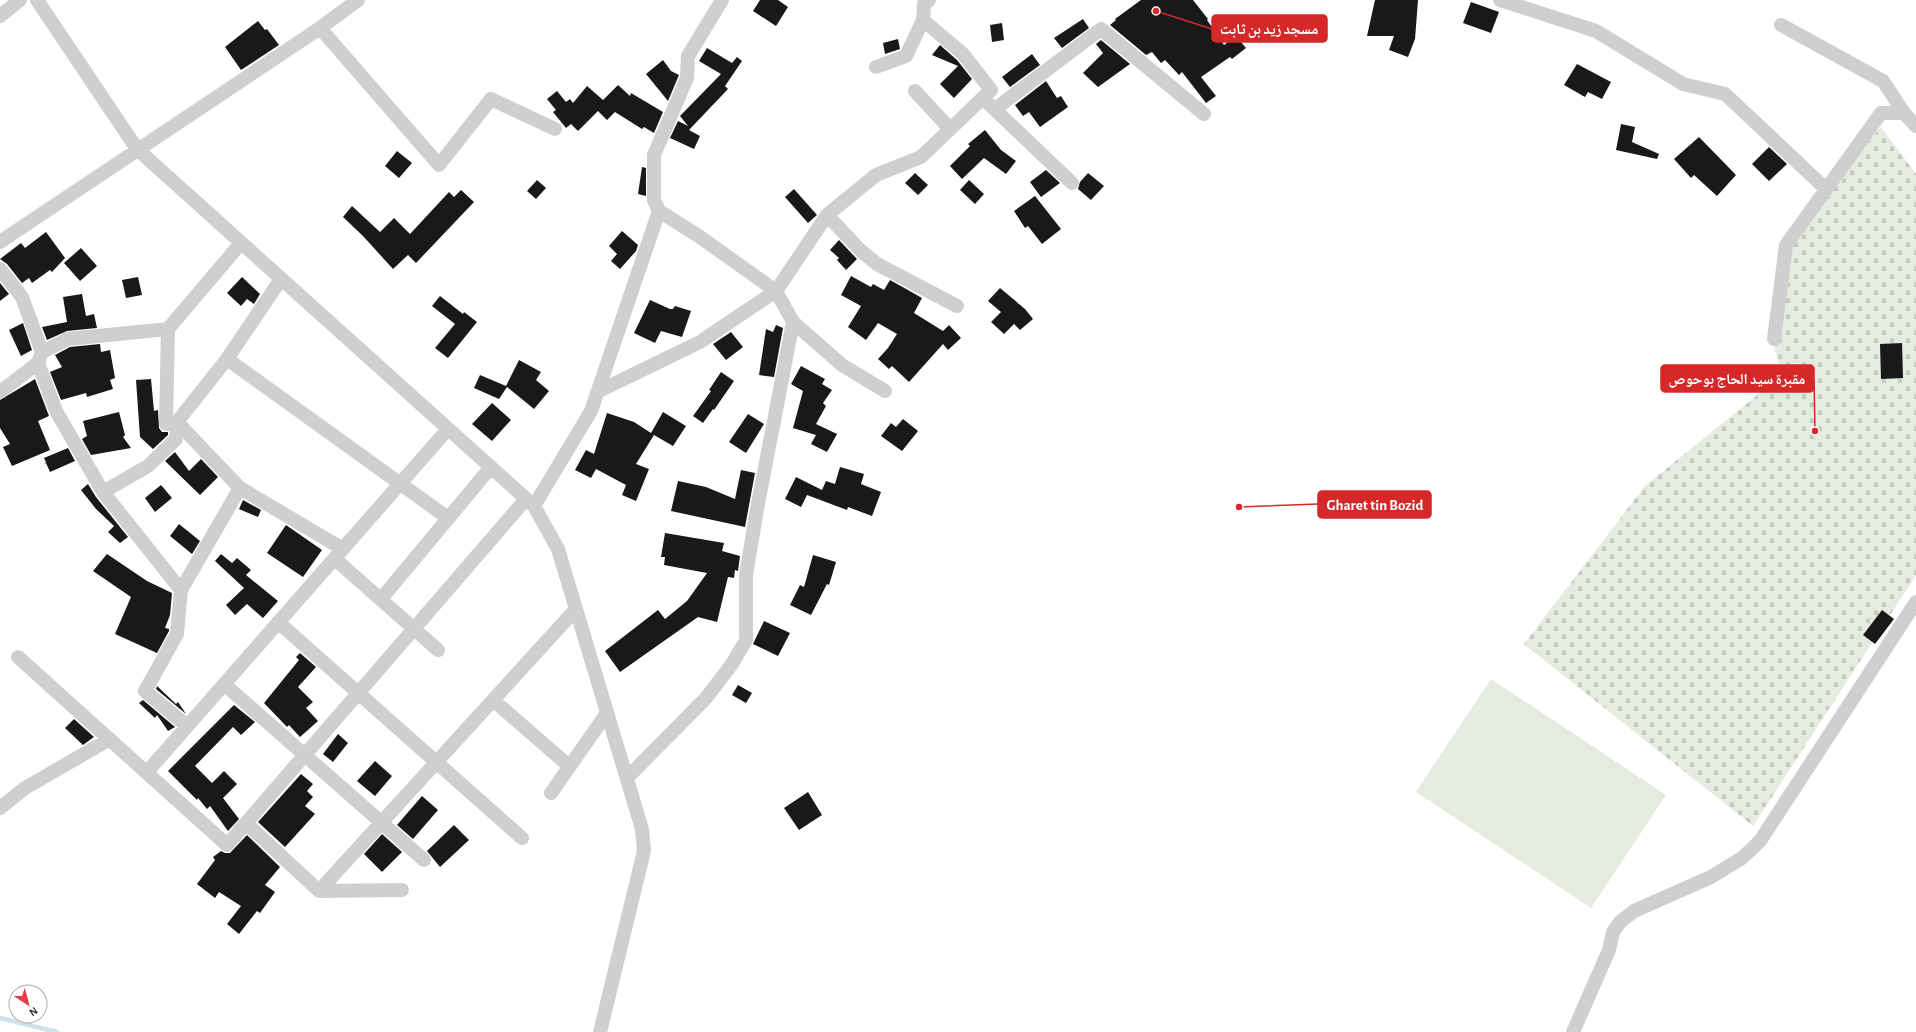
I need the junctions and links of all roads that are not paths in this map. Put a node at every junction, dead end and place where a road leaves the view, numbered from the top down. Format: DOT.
graph roads {
  1 [pos="20,0"];
  2 [pos="37,0"];
  3 [pos="358,0"];
  4 [pos="722,0"];
  5 [pos="929,0"];
  6 [pos="1500,0"];
  7 [pos="0,16"];
  8 [pos="923,20"];
  9 [pos="1781,25"];
  10 [pos="320,28"];
  11 [pos="876,67"];
  12 [pos="915,91"];
  13 [pos="983,98"];
  14 [pos="995,109"];
  15 [pos="1904,113"];
  16 [pos="1204,114"];
  17 [pos="1916,126"];
  18 [pos="555,129"];
  19 [pos="950,129"];
  20 [pos="137,149"];
  21 [pos="1072,183"];
  22 [pos="1826,190"];
  23 [pos="659,211"];
  24 [pos="827,215"];
  25 [pos="0,242"];
  26 [pos="241,243"];
  27 [pos="0,269"];
  28 [pos="281,279"];
  29 [pos="776,291"];
  30 [pos="957,306"];
  31 [pos="793,322"];
  32 [pos="168,329"];
  33 [pos="1774,338"];
  34 [pos="40,358"];
  35 [pos="227,359"];
  36 [pos="0,392"];
  37 [pos="597,392"];
  38 [pos="885,392"];
  39 [pos="177,422"];
  40 [pos="448,429"];
  41 [pos="491,467"];
  42 [pos="400,483"];
  43 [pos="240,488"];
  44 [pos="103,492"];
  45 [pos="530,502"];
  46 [pos="448,518"];
  47 [pos="339,554"];
  48 [pos="181,590"];
  49 [pos="380,600"];
  50 [pos="1916,602"];
  51 [pos="576,608"];
  52 [pos="278,622"];
  53 [pos="414,629"];
  54 [pos="438,650"];
  55 [pos="18,657"];
  56 [pos="224,684"];
  57 [pos="358,693"];
  58 [pos="493,700"];
  59 [pos="607,713"];
  60 [pos="187,726"];
  61 [pos="110,739"];
  62 [pos="304,755"];
  63 [pos="436,762"];
  64 [pos="569,766"];
  65 [pos="147,772"];
  66 [pos="627,778"];
  67 [pos="551,793"];
  68 [pos="0,808"];
  69 [pos="246,823"];
  70 [pos="381,823"];
  71 [pos="522,838"];
  72 [pos="424,860"];
  73 [pos="402,890"];
  74 [pos="320,891"];
  75 [pos="600,1032"];
  76 [pos="1573,1032"];
  1 -- 7 [label="street"];
  2 -- 20 [label="street"];
  3 -- 10 [label="street"];
  4 -- 23 [label="street"];
  5 -- 8 [label="street"];
  6 -- 22 [label="street"];
  8 -- 11 [label="street"];
  8 -- 13 [label="street"];
  9 -- 15 [label="street"];
  10 -- 18 [label="street"];
  10 -- 20 [label="street"];
  12 -- 19 [label="street"];
  13 -- 14 [label="street"];
  13 -- 19 [label="street"];
  14 -- 16 [label="street"];
  14 -- 21 [label="street"];
  15 -- 17 [label="street"];
  15 -- 22 [label="street"];
  19 -- 24 [label="street"];
  20 -- 25 [label="street"];
  20 -- 26 [label="street"];
  22 -- 33 [label="street"];
  23 -- 29 [label="street"];
  23 -- 37 [label="street"];
  24 -- 29 [label="street"];
  24 -- 30 [label="street"];
  26 -- 28 [label="street"];
  26 -- 32 [label="street"];
  27 -- 34 [label="street"];
  28 -- 35 [label="street"];
  28 -- 40 [label="street"];
  29 -- 31 [label="street"];
  29 -- 37 [label="street"];
  31 -- 38 [label="street"];
  31 -- 66 [label="street"];
  32 -- 34 [label="street"];
  32 -- 39 [label="street"];
  34 -- 36 [label="street"];
  34 -- 44 [label="street"];
  35 -- 39 [label="street"];
  35 -- 42 [label="street"];
  37 -- 45 [label="street"];
  39 -- 43 [label="street"];
  39 -- 44 [label="street"];
  40 -- 41 [label="street"];
  40 -- 42 [label="street"];
  41 -- 45 [label="street"];
  41 -- 46 [label="street"];
  42 -- 46 [label="street"];
  42 -- 47 [label="street"];
  43 -- 47 [label="street"];
  43 -- 48 [label="street"];
  44 -- 48 [label="street"];
  45 -- 51 [label="street"];
  45 -- 53 [label="street"];
  46 -- 49 [label="street"];
  47 -- 49 [label="street"];
  47 -- 52 [label="street"];
  48 -- 60 [label="street"];
  49 -- 53 [label="street"];
  50 -- 76 [label="street"];
  51 -- 58 [label="street"];
  51 -- 59 [label="street"];
  52 -- 56 [label="street"];
  52 -- 57 [label="street"];
  53 -- 54 [label="street"];
  53 -- 57 [label="street"];
  55 -- 61 [label="street"];
  56 -- 60 [label="street"];
  56 -- 62 [label="street"];
  57 -- 62 [label="street"];
  57 -- 63 [label="street"];
  58 -- 63 [label="street"];
  58 -- 64 [label="street"];
  59 -- 64 [label="street"];
  59 -- 66 [label="street"];
  60 -- 65 [label="street"];
  61 -- 65 [label="street"];
  61 -- 68 [label="street"];
  62 -- 69 [label="street"];
  62 -- 70 [label="street"];
  63 -- 70 [label="street"];
  63 -- 71 [label="street"];
  64 -- 67 [label="street"];
  65 -- 69 [label="street"];
  66 -- 75 [label="street"];
  69 -- 74 [label="street"];
  70 -- 72 [label="street"];
  70 -- 74 [label="street"];
  73 -- 74 [label="street"];
}
